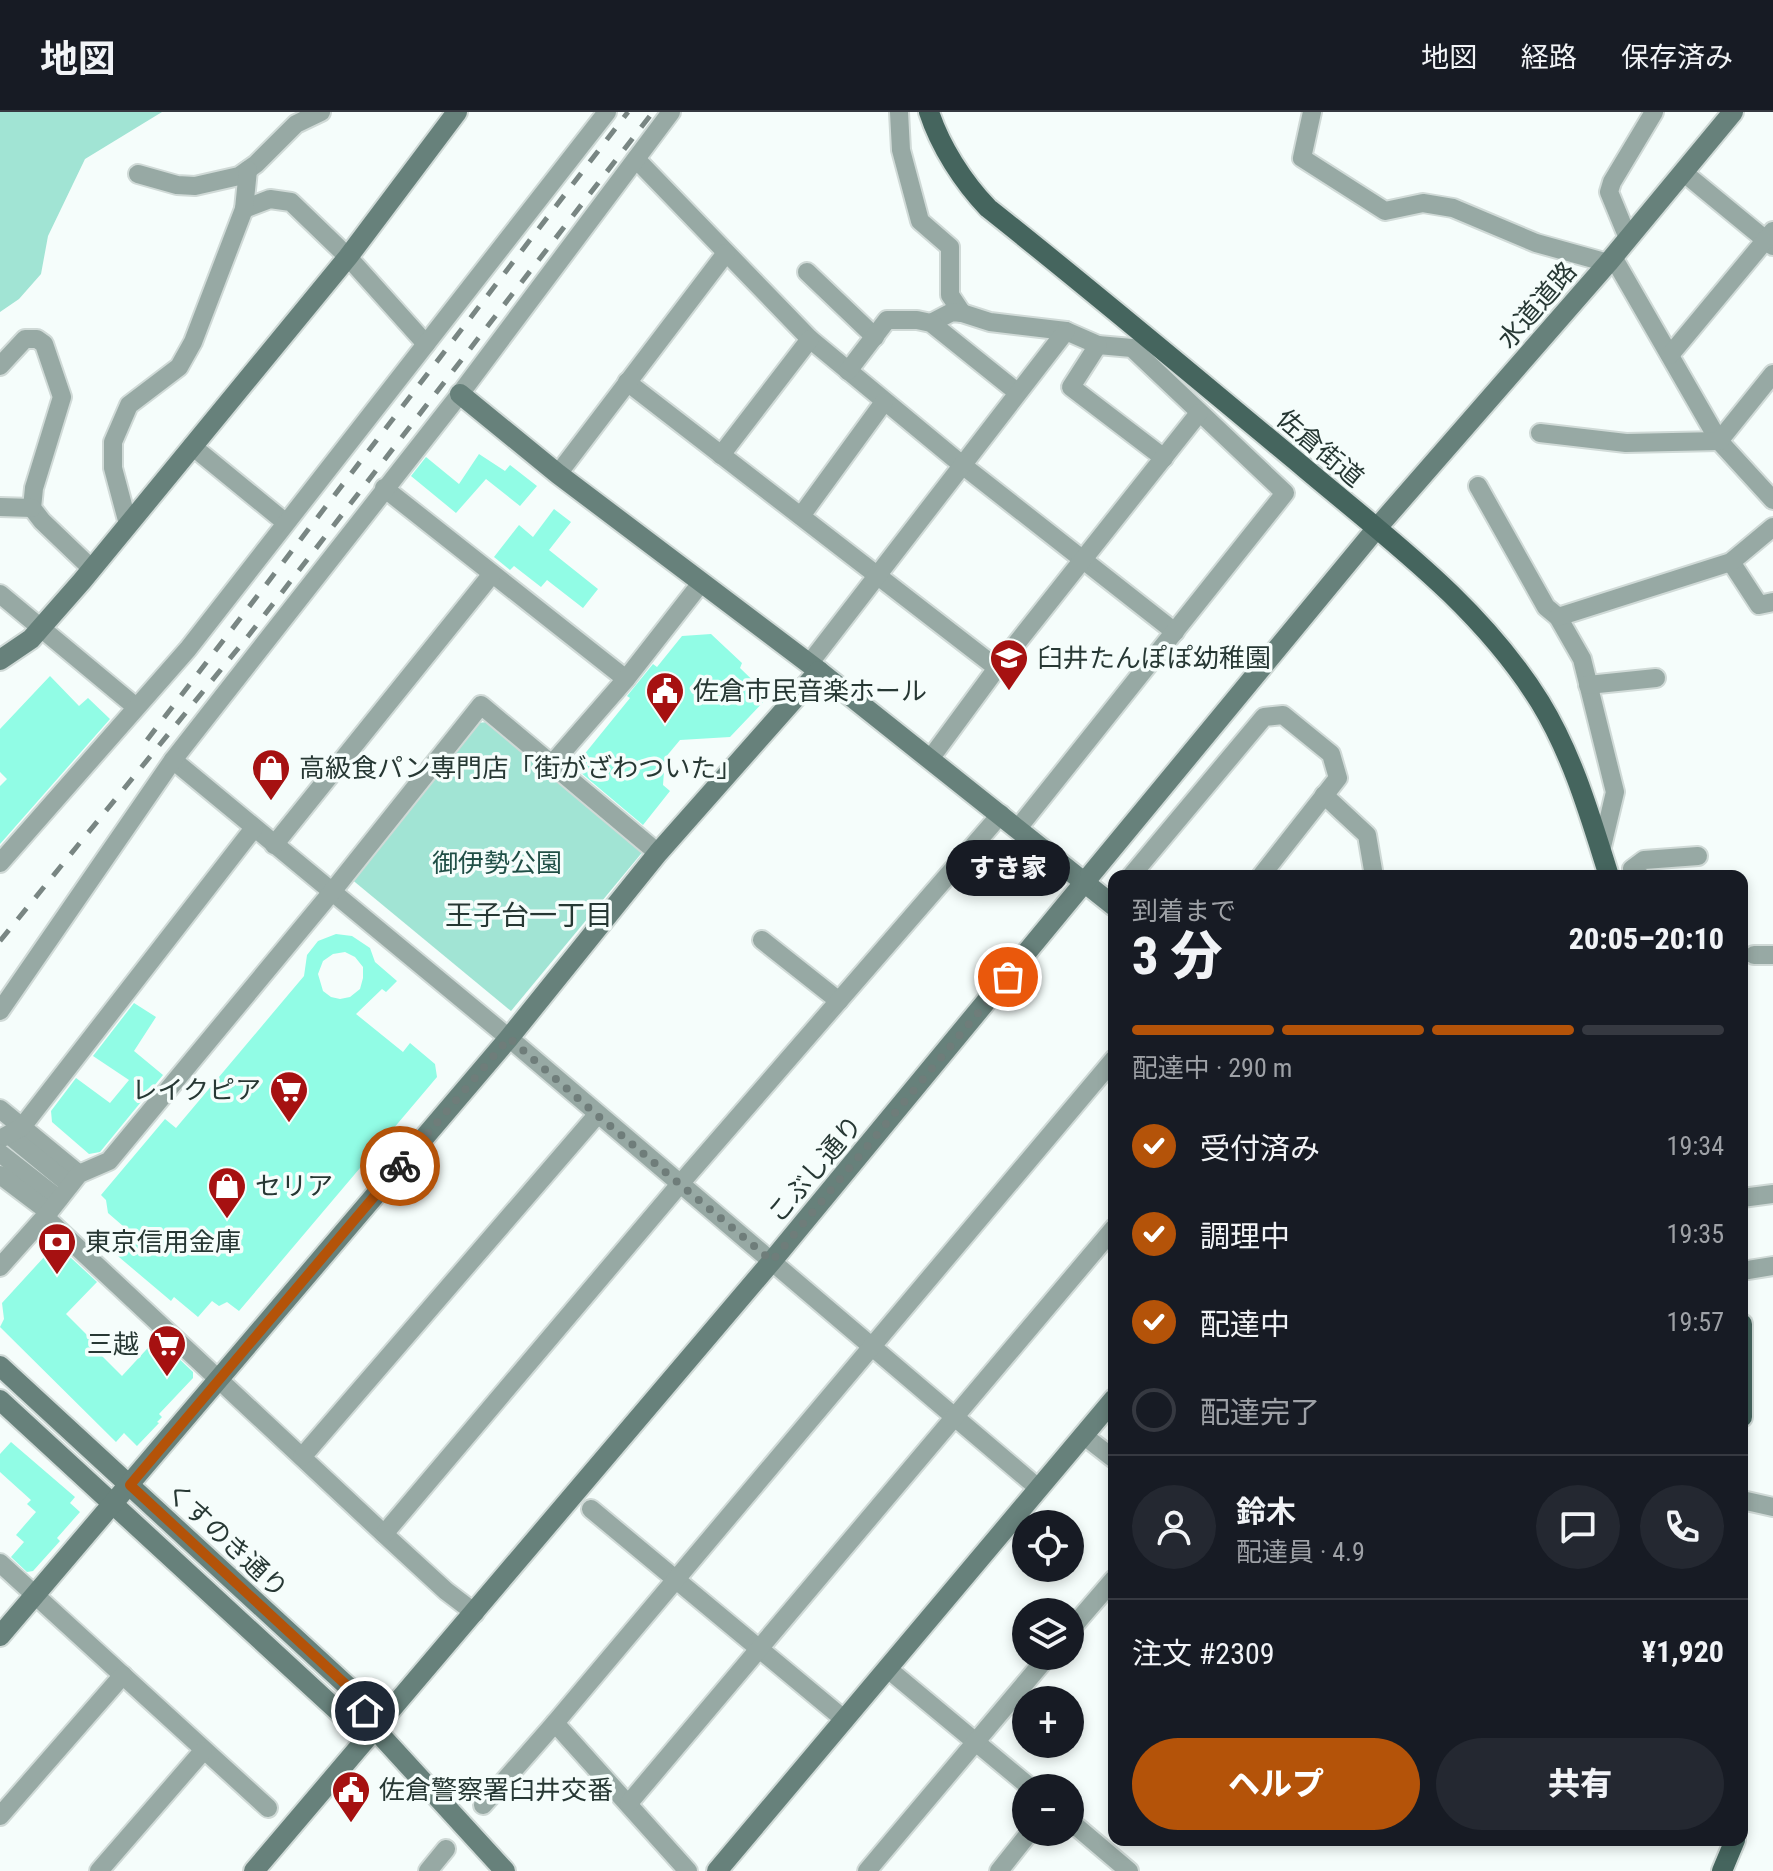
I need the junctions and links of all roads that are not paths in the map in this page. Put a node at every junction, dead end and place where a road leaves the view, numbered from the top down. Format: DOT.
graph roads {
  1 [pos="321,112"];
  2 [pos="457,112"];
  3 [pos="607,112"];
  4 [pos="671,112"];
  5 [pos="899,112"];
  6 [pos="929,112"];
  7 [pos="1312,112"];
  8 [pos="1654,112"];
  9 [pos="1733,112"];
  10 [pos="636,159"];
  11 [pos="248,170"];
  12 [pos="1683,172"];
  13 [pos="138,174"];
  14 [pos="244,209"];
  15 [pos="1628,238"];
  16 [pos="1770,239"];
  17 [pos="726,253"];
  18 [pos="348,257"];
  19 [pos="1610,260"];
  20 [pos="807,272"];
  21 [pos="962,313"];
  22 [pos="931,323"];
  23 [pos="1066,331"];
  24 [pos="875,337"];
  25 [pos="810,339"];
  26 [pos="426,344"];
  27 [pos="1098,345"];
  28 [pos="1670,355"];
  29 [pos="0,366"];
  30 [pos="848,371"];
  31 [pos="1773,374"];
  32 [pos="627,382"];
  33 [pos="1017,392"];
  34 [pos="460,394"];
  35 [pos="884,402"];
  36 [pos="1199,413"];
  37 [pos="1540,433"];
  38 [pos="1719,441"];
  39 [pos="192,446"];
  40 [pos="721,455"];
  41 [pos="1164,458"];
  42 [pos="961,464"];
  43 [pos="558,474"];
  44 [pos="1478,486"];
  45 [pos="384,488"];
  46 [pos="1773,500"];
  47 [pos="0,507"];
  48 [pos="32,508"];
  49 [pos="801,516"];
  50 [pos="285,522"];
  51 [pos="128,524"];
  52 [pos="1773,527"];
  53 [pos="1376,529"];
  54 [pos="1085,559"];
  55 [pos="1731,562"];
  56 [pos="92,569"];
  57 [pos="492,574"];
  58 [pos="877,574"];
  59 [pos="701,583"];
  60 [pos="0,594"];
  61 [pos="1773,602"];
  62 [pos="1558,617"];
  63 [pos="41,628"];
  64 [pos="1175,632"];
  65 [pos="0,660"];
  66 [pos="814,668"];
  67 [pos="997,668"];
  68 [pos="1656,678"];
  69 [pos="626,679"];
  70 [pos="1588,685"];
  71 [pos="136,707"];
  72 [pos="930,759"];
  73 [pos="173,760"];
  74 [pos="552,764"];
  75 [pos="1324,795"];
  76 [pos="1001,814"];
  77 [pos="1019,827"];
  78 [pos="254,828"];
  79 [pos="274,845"];
  80 [pos="1601,851"];
  81 [pos="658,853"];
  82 [pos="1698,856"];
  83 [pos="0,863"];
  84 [pos="1136,870"];
  85 [pos="1266,870"];
  86 [pos="1373,870"];
  87 [pos="1607,870"];
  88 [pos="1632,870"];
  89 [pos="1086,883"];
  90 [pos="331,893"];
  91 [pos="1108,898"];
  92 [pos="762,940"];
  93 [pos="1754,955"];
  94 [pos="1773,955"];
  95 [pos="839,1001"];
  96 [pos="0,1011"];
  97 [pos="509,1038"];
  98 [pos="1108,1066"];
  99 [pos="0,1110"];
  100 [pos="597,1115"];
  101 [pos="8,1134"];
  102 [pos="0,1153"];
  103 [pos="0,1175"];
  104 [pos="680,1184"];
  105 [pos="1773,1194"];
  106 [pos="60,1197"];
  107 [pos="1748,1197"];
  108 [pos="1108,1235"];
  109 [pos="772,1261"];
  110 [pos="1773,1266"];
  111 [pos="0,1267"];
  112 [pos="1748,1270"];
  113 [pos="871,1348"];
  114 [pos="0,1366"];
  115 [pos="219,1378"];
  116 [pos="0,1400"];
  117 [pos="1108,1406"];
  118 [pos="955,1418"];
  119 [pos="1083,1435"];
  120 [pos="1108,1454"];
  121 [pos="302,1457"];
  122 [pos="130,1485"];
  123 [pos="1037,1487"];
  124 [pos="1748,1501"];
  125 [pos="112,1506"];
  126 [pos="1773,1507"];
  127 [pos="591,1509"];
  128 [pos="384,1534"];
  129 [pos="0,1563"];
  130 [pos="676,1579"];
  131 [pos="1108,1586"];
  132 [pos="36,1594"];
  133 [pos="475,1613"];
  134 [pos="1084,1614"];
  135 [pos="0,1636"];
  136 [pos="759,1649"];
  137 [pos="888,1669"];
  138 [pos="1036,1670"];
  139 [pos="123,1675"];
  140 [pos="845,1720"];
  141 [pos="555,1723"];
  142 [pos="374,1728"];
  143 [pos="976,1741"];
  144 [pos="203,1751"];
  145 [pos="1015,1774"];
  146 [pos="629,1803"];
  147 [pos="483,1805"];
  148 [pos="268,1808"];
  149 [pos="0,1816"];
  150 [pos="1084,1833"];
  151 [pos="1019,1846"];
  152 [pos="1733,1846"];
  153 [pos="446,1849"];
  154 [pos="1725,1868"];
  155 [pos="99,1871"];
  156 [pos="254,1871"];
  157 [pos="428,1871"];
  158 [pos="505,1871"];
  159 [pos="688,1871"];
  160 [pos="717,1871"];
  161 [pos="867,1871"];
  162 [pos="999,1871"];
  163 [pos="1129,1871"];
  1 -- 11 [label="street"];
  2 -- 18 [label="street"];
  3 -- 26 [label="street"];
  4 -- 10 [label="street"];
  5 -- 21 [label="street"];
  6 -- 53 [label="main road, 佐倉街道"];
  7 -- 19 [label="street"];
  8 -- 15 [label="street"];
  9 -- 12 [label="street, 水道道路"];
  10 -- 17 [label="street"];
  10 -- 34 [label="street"];
  11 -- 13 [label="street"];
  11 -- 14 [label="street"];
  12 -- 15 [label="street, 水道道路"];
  12 -- 16 [label="street"];
  14 -- 18 [label="street"];
  14 -- 51 [label="street"];
  15 -- 19 [label="street, 水道道路"];
  16 -- 28 [label="street"];
  17 -- 25 [label="street"];
  17 -- 32 [label="street"];
  18 -- 26 [label="street"];
  18 -- 39 [label="street"];
  19 -- 28 [label="street"];
  19 -- 53 [label="street, 水道道路"];
  20 -- 24 [label="street"];
  21 -- 22 [label="street"];
  21 -- 23 [label="street"];
  22 -- 24 [label="street"];
  22 -- 33 [label="street"];
  23 -- 27 [label="street"];
  23 -- 33 [label="street"];
  24 -- 30 [label="street"];
  25 -- 30 [label="street"];
  25 -- 40 [label="street"];
  26 -- 50 [label="street"];
  27 -- 36 [label="street"];
  27 -- 41 [label="street"];
  28 -- 38 [label="street"];
  29 -- 48 [label="street"];
  30 -- 35 [label="street"];
  31 -- 38 [label="street"];
  32 -- 40 [label="street"];
  32 -- 43 [label="street"];
  33 -- 42 [label="street"];
  34 -- 43 [label="street"];
  34 -- 45 [label="street"];
  35 -- 42 [label="street"];
  35 -- 49 [label="street"];
  36 -- 41 [label="street"];
  36 -- 64 [label="street"];
  37 -- 38 [label="street"];
  38 -- 46 [label="street"];
  39 -- 50 [label="street"];
  39 -- 51 [label="street"];
  40 -- 49 [label="street"];
  41 -- 54 [label="street"];
  42 -- 54 [label="street"];
  42 -- 58 [label="street"];
  43 -- 59 [label="street"];
  44 -- 62 [label="street"];
  45 -- 57 [label="street"];
  45 -- 73 [label="street"];
  47 -- 48 [label="street"];
  48 -- 56 [label="street"];
  49 -- 58 [label="street"];
  50 -- 71 [label="street"];
  51 -- 56 [label="street"];
  52 -- 55 [label="street"];
  53 -- 80 [label="main road, 佐倉街道"];
  53 -- 89 [label="street, こぶし通り"];
  54 -- 64 [label="street"];
  54 -- 67 [label="street"];
  55 -- 61 [label="street"];
  55 -- 62 [label="street"];
  56 -- 63 [label="street"];
  57 -- 69 [label="street"];
  57 -- 79 [label="street"];
  58 -- 66 [label="street"];
  58 -- 67 [label="street"];
  59 -- 66 [label="street"];
  59 -- 69 [label="street"];
  60 -- 63 [label="street"];
  62 -- 70 [label="street"];
  63 -- 65 [label="street"];
  63 -- 71 [label="street"];
  64 -- 77 [label="street"];
  66 -- 72 [label="street"];
  66 -- 81 [label="street"];
  67 -- 72 [label="street"];
  68 -- 70 [label="street"];
  69 -- 74 [label="street"];
  70 -- 80 [label="street"];
  71 -- 83 [label="street"];
  72 -- 76 [label="street"];
  73 -- 78 [label="street"];
  73 -- 96 [label="street"];
  74 -- 81 [label="street"];
  74 -- 90 [label="street"];
  75 -- 84 [label="street"];
  75 -- 85 [label="street"];
  75 -- 86 [label="street"];
  76 -- 77 [label="street"];
  76 -- 95 [label="street"];
  77 -- 89 [label="street"];
  78 -- 79 [label="street"];
  78 -- 101 [label="street"];
  79 -- 90 [label="street"];
  80 -- 87 [label="main road, 佐倉街道"];
  81 -- 97 [label="street"];
  82 -- 88 [label="street"];
  89 -- 91 [label="street"];
  89 -- 109 [label="street, こぶし通り"];
  90 -- 97 [label="street"];
  90 -- 106 [label="street"];
  92 -- 95 [label="street"];
  93 -- 94 [label="street"];
  95 -- 104 [label="street"];
  97 -- 100 [label="street"];
  97 -- 115 [label="street"];
  98 -- 113 [label="street"];
  99 -- 101 [label="street"];
  100 -- 104 [label="street"];
  100 -- 121 [label="street"];
  101 -- 106 [label="street"];
  102 -- 106 [label="street"];
  103 -- 106 [label="street"];
  104 -- 109 [label="street"];
  104 -- 128 [label="street"];
  105 -- 107 [label="street"];
  106 -- 111 [label="street"];
  106 -- 115 [label="street"];
  108 -- 118 [label="street"];
  109 -- 113 [label="street"];
  109 -- 133 [label="street, こぶし通り"];
  110 -- 112 [label="street"];
  113 -- 118 [label="street"];
  113 -- 130 [label="street"];
  114 -- 122 [label="street, くすのき通り"];
  115 -- 121 [label="street"];
  115 -- 122 [label="street"];
  116 -- 125 [label="street, くすのき通り"];
  117 -- 119 [label="street"];
  118 -- 123 [label="street"];
  118 -- 136 [label="street"];
  119 -- 120 [label="street"];
  119 -- 123 [label="street"];
  121 -- 128 [label="street"];
  122 -- 125 [label="street"];
  122 -- 142 [label="street, くすのき通り"];
  123 -- 137 [label="street"];
  124 -- 126 [label="street"];
  125 -- 132 [label="street"];
  125 -- 142 [label="street, くすのき通り"];
  127 -- 130 [label="street"];
  128 -- 133 [label="street"];
  129 -- 132 [label="street"];
  130 -- 136 [label="street"];
  130 -- 141 [label="street"];
  131 -- 134 [label="street"];
  132 -- 135 [label="street"];
  132 -- 139 [label="street"];
  133 -- 142 [label="street, こぶし通り"];
  136 -- 140 [label="street"];
  136 -- 146 [label="street"];
  137 -- 140 [label="street"];
  137 -- 143 [label="street"];
  138 -- 143 [label="street"];
  139 -- 144 [label="street"];
  139 -- 149 [label="street"];
  140 -- 160 [label="street"];
  141 -- 146 [label="street"];
  141 -- 147 [label="street"];
  142 -- 156 [label="street, こぶし通り"];
  142 -- 158 [label="street, くすのき通り"];
  143 -- 145 [label="street"];
  143 -- 161 [label="street"];
  144 -- 148 [label="street"];
  144 -- 155 [label="street"];
  146 -- 159 [label="street"];
  150 -- 163 [label="street"];
  151 -- 162 [label="street"];
  152 -- 154 [label="main road"];
  153 -- 157 [label="street"];
}
